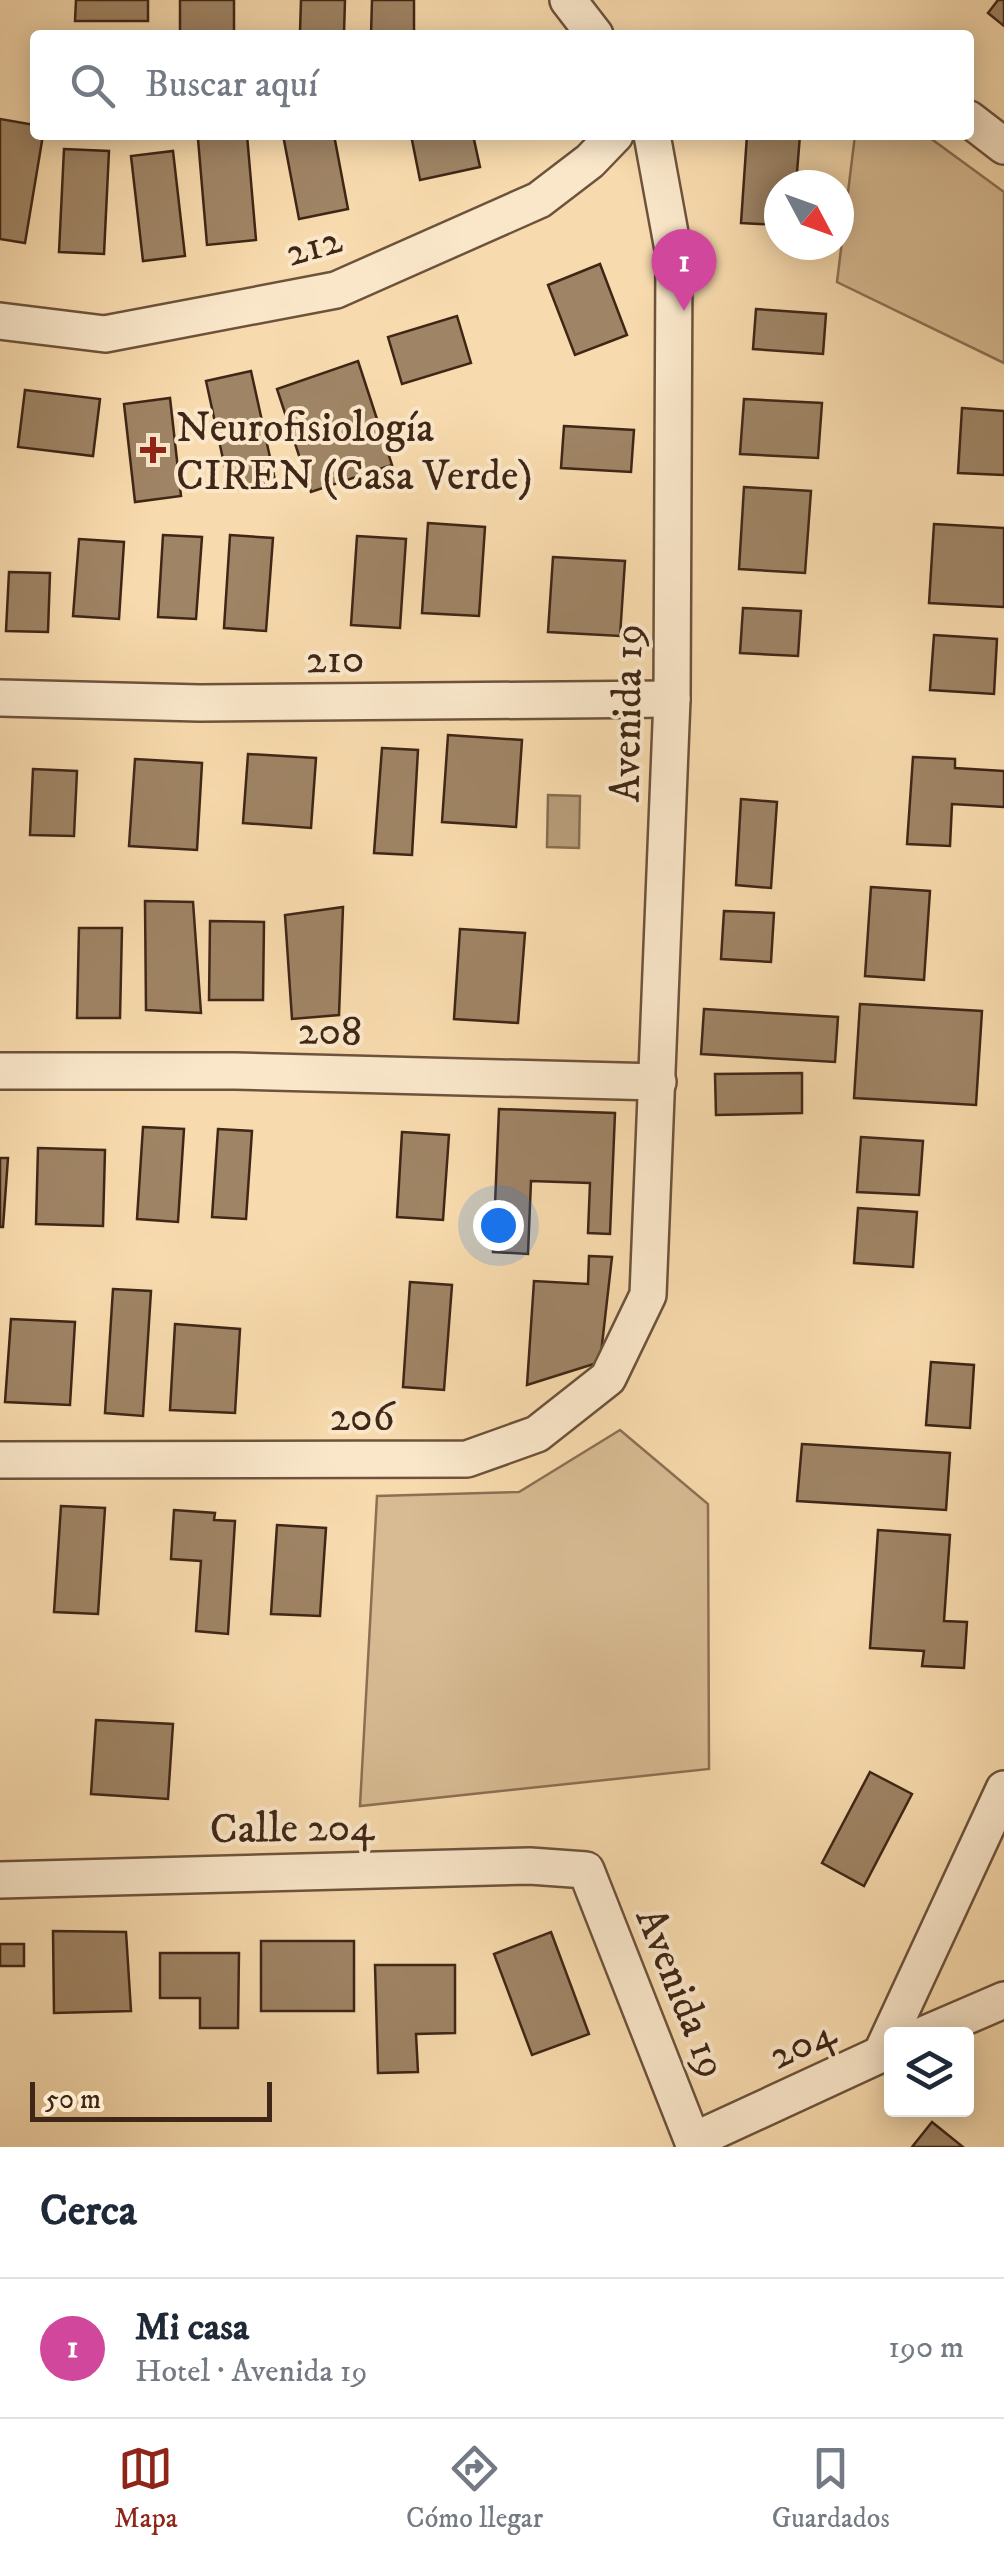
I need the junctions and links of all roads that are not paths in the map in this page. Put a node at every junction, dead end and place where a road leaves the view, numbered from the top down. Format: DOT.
graph roads {
  1 [pos="568,0"];
  2 [pos="591,30"];
  3 [pos="974,123"];
  4 [pos="610,140"];
  5 [pos="653,140"];
  6 [pos="1004,146"];
  7 [pos="0,321"];
  8 [pos="0,698"];
  9 [pos="672,698"];
  10 [pos="0,1071"];
  11 [pos="658,1082"];
  12 [pos="648,1295"];
  13 [pos="0,1460"];
  14 [pos="1004,1789"];
  15 [pos="586,1870"];
  16 [pos="0,1880"];
  17 [pos="1004,2000"];
  18 [pos="897,2027"];
  19 [pos="942,2027"];
  20 [pos="884,2053"];
  21 [pos="694,2144"];
  1 -- 2 [label="street"];
  3 -- 6 [label="street"];
  4 -- 7 [label="street, 212"];
  5 -- 9 [label="street, Avenida 19"];
  8 -- 9 [label="street, 210"];
  9 -- 11 [label="street, Avenida 19"];
  10 -- 11 [label="street, 208"];
  11 -- 12 [label="street, Avenida 19"];
  12 -- 13 [label="street, 206"];
  14 -- 18 [label="street"];
  15 -- 16 [label="street, Calle 204"];
  15 -- 21 [label="street, Avenida 19"];
  17 -- 19 [label="street"];
  20 -- 21 [label="street, 204"];
}
